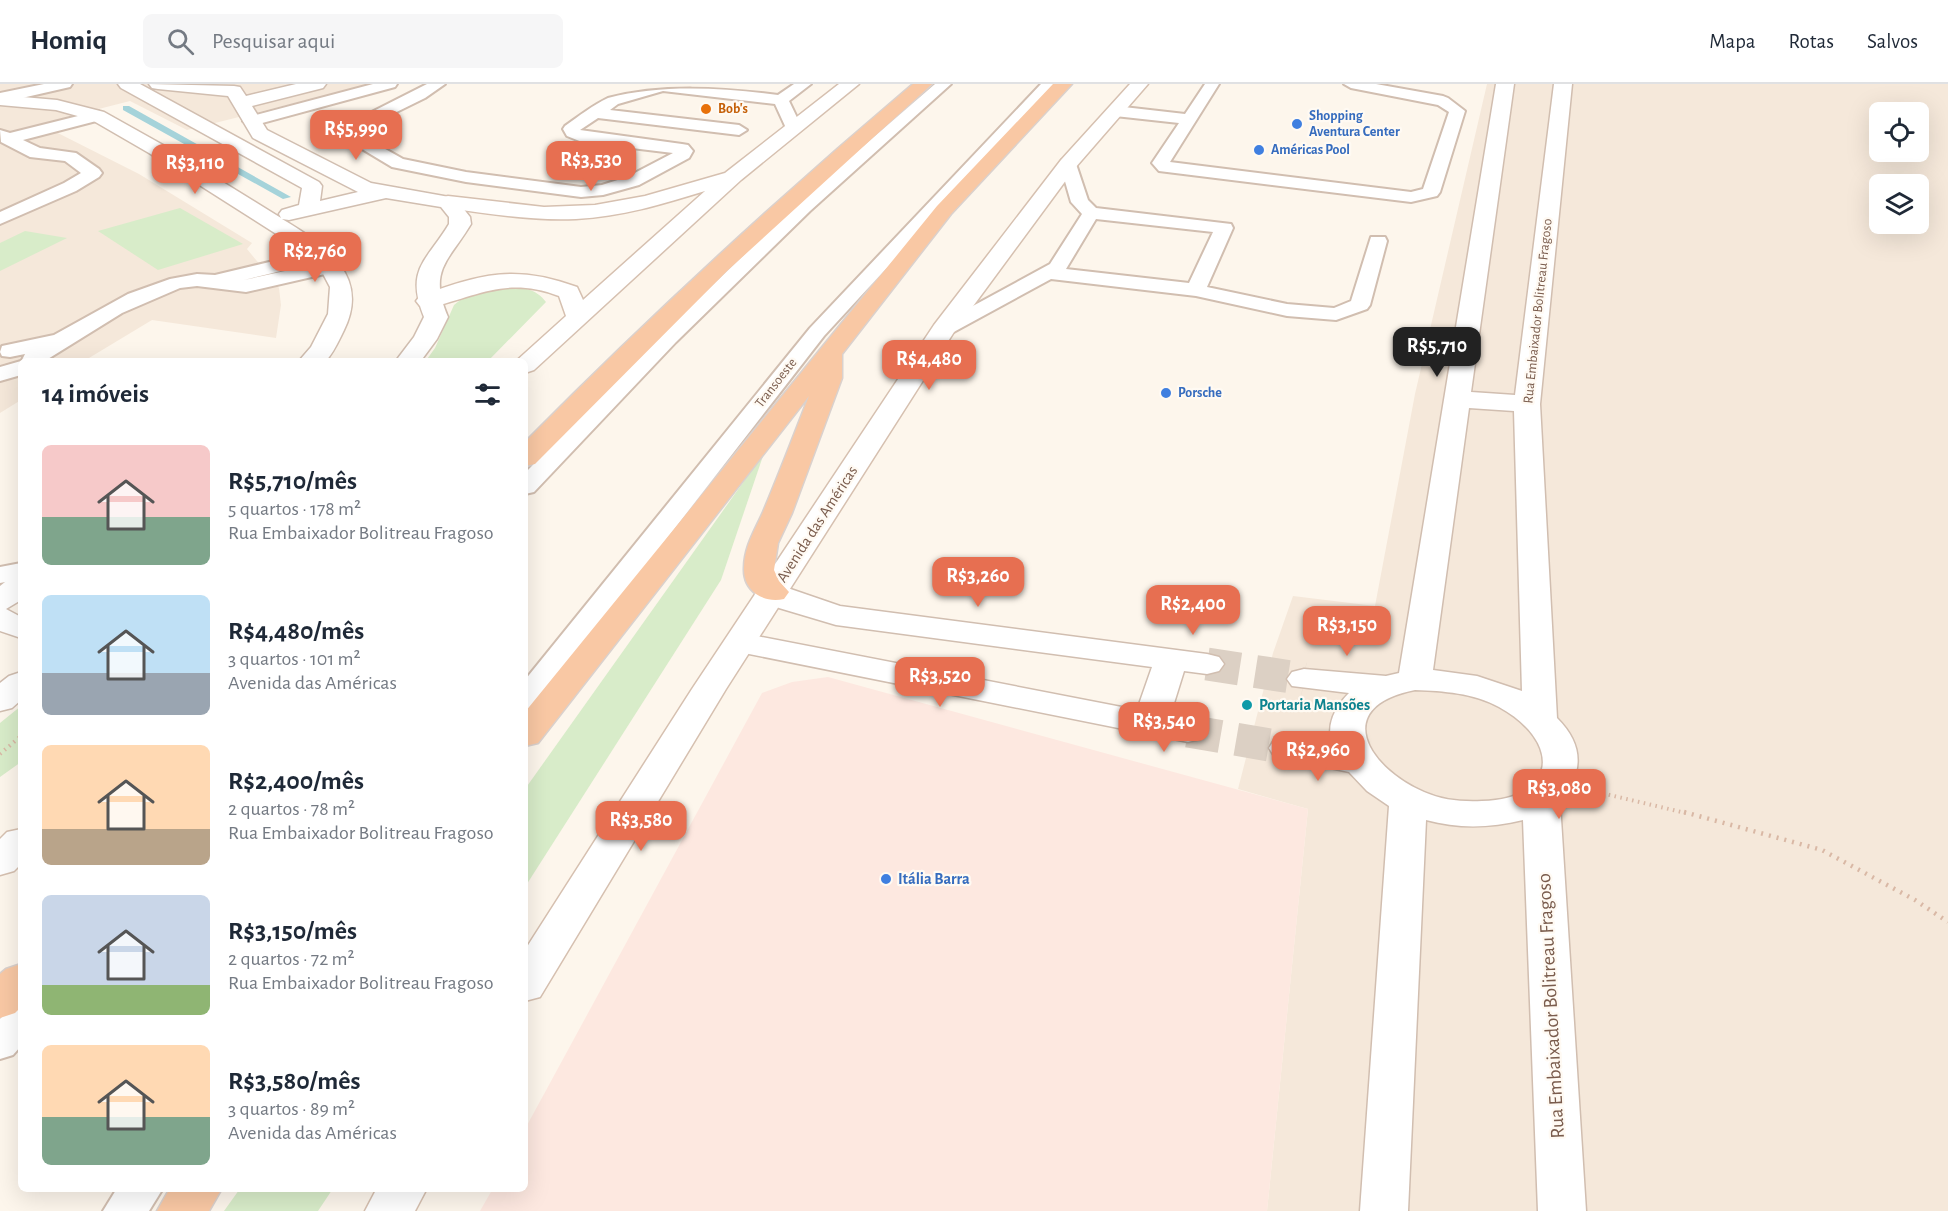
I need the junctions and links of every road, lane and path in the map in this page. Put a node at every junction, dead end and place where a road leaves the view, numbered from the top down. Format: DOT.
graph roads {
  1 [pos="65,84"];
  2 [pos="127,84"];
  3 [pos="158,84"];
  4 [pos="317,84"];
  5 [pos="390,84"];
  6 [pos="438,84"];
  7 [pos="804,84"];
  8 [pos="850,84"];
  9 [pos="923,84"];
  10 [pos="944,84"];
  11 [pos="1048,84"];
  12 [pos="1063,84"];
  13 [pos="1212,84"];
  14 [pos="1351,84"];
  15 [pos="1505,84"];
  16 [pos="1563,84"];
  17 [pos="665,85"];
  18 [pos="1126,98"];
  19 [pos="0,99"];
  20 [pos="781,100"];
  21 [pos="241,103"];
  22 [pos="592,113"];
  23 [pos="95,115"];
  24 [pos="615,115"];
  25 [pos="1192,115"];
  26 [pos="255,127"];
  27 [pos="794,128"];
  28 [pos="122,130"];
  29 [pos="100,136"];
  30 [pos="4,137"];
  31 [pos="582,137"];
  32 [pos="77,142"];
  33 [pos="36,153"];
  34 [pos="1068,164"];
  35 [pos="734,176"];
  36 [pos="384,192"];
  37 [pos="448,202"];
  38 [pos="309,208"];
  39 [pos="1091,213"];
  40 [pos="0,219"];
  41 [pos="270,220"];
  42 [pos="1378,241"];
  43 [pos="325,262"];
  44 [pos="1048,273"];
  45 [pos="1196,290"];
  46 [pos="428,301"];
  47 [pos="577,315"];
  48 [pos="943,330"];
  49 [pos="831,350"];
  50 [pos="26,358"];
  51 [pos="314,358"];
  52 [pos="410,358"];
  53 [pos="528,362"];
  54 [pos="1456,399"];
  55 [pos="1527,405"];
  56 [pos="574,407"];
  57 [pos="528,430"];
  58 [pos="528,455"];
  59 [pos="528,484"];
  60 [pos="18,572"];
  61 [pos="0,575"];
  62 [pos="18,587"];
  63 [pos="773,592"];
  64 [pos="0,601"];
  65 [pos="0,617"];
  66 [pos="18,627"];
  67 [pos="741,643"];
  68 [pos="1171,659"];
  69 [pos="1207,664"];
  70 [pos="1304,679"];
  71 [pos="1400,683"];
  72 [pos="18,685"];
  73 [pos="528,696"];
  74 [pos="0,700"];
  75 [pos="1540,718"];
  76 [pos="1150,723"];
  77 [pos="1188,730"];
  78 [pos="528,731"];
  79 [pos="18,739"];
  80 [pos="1287,748"];
  81 [pos="0,754"];
  82 [pos="1358,762"];
  83 [pos="1549,792"];
  84 [pos="1408,801"];
  85 [pos="18,845"];
  86 [pos="0,861"];
  87 [pos="1948,922"];
  88 [pos="528,980"];
  89 [pos="18,983"];
  90 [pos="0,1001"];
  91 [pos="18,1024"];
  92 [pos="0,1044"];
  93 [pos="139,1192"];
  94 [pos="195,1192"];
  95 [pos="401,1192"];
  96 [pos="124,1211"];
  97 [pos="181,1211"];
  98 [pos="388,1211"];
  99 [pos="1384,1211"];
  100 [pos="1562,1211"];
  1 -- 19 [label="lane"];
  2 -- 38 [label="street"];
  3 -- 21 [label="street"];
  4 -- 21 [label="street"];
  5 -- 26 [label="lane"];
  6 -- 31 [label="lane"];
  7 -- 20 [label="lane"];
  8 -- 27 [label="street"];
  9 -- 56 [label="highway"];
  10 -- 59 [label="lane"];
  11 -- 73 [label="lane, Transoeste"];
  12 -- 49 [label="highway"];
  13 -- 25 [label="lane"];
  14 -- 25 [label="lane"];
  15 -- 54 [label="street"];
  16 -- 55 [label="street, Rua Embaixador Bolitreau Fragoso"];
  17 -- 20 [label="lane"];
  17 -- 22 [label="lane"];
  18 -- 25 [label="lane"];
  18 -- 34 [label="street, Avenida das Américas"];
  19 -- 23 [label="street"];
  20 -- 24 [label="lane"];
  20 -- 27 [label="lane"];
  21 -- 26 [label="street"];
  22 -- 24 [label="lane"];
  22 -- 31 [label="lane"];
  23 -- 28 [label="street"];
  23 -- 30 [label="lane"];
  24 -- 31 [label="lane"];
  26 -- 36 [label="street"];
  27 -- 35 [label="street"];
  28 -- 29 [label="lane"];
  28 -- 41 [label="street"];
  30 -- 33 [label="lane"];
  32 -- 33 [label="lane"];
  33 -- 40 [label="lane"];
  34 -- 39 [label="lane"];
  34 -- 48 [label="street, Avenida das Américas"];
  35 -- 37 [label="street"];
  35 -- 47 [label="street"];
  36 -- 37 [label="street"];
  36 -- 38 [label="street"];
  37 -- 46 [label="street"];
  38 -- 41 [label="street"];
  39 -- 44 [label="lane"];
  39 -- 45 [label="lane"];
  41 -- 43 [label="street"];
  42 -- 45 [label="lane"];
  43 -- 50 [label="lane"];
  43 -- 51 [label="street"];
  44 -- 45 [label="lane"];
  44 -- 48 [label="lane"];
  46 -- 47 [label="street"];
  46 -- 52 [label="street"];
  47 -- 53 [label="street"];
  48 -- 63 [label="street, Avenida das Américas"];
  49 -- 63 [label="highway"];
  49 -- 78 [label="highway"];
  54 -- 55 [label="street"];
  54 -- 71 [label="street"];
  55 -- 75 [label="street, Rua Embaixador Bolitreau Fragoso"];
  56 -- 57 [label="highway"];
  56 -- 58 [label="highway"];
  60 -- 61 [label="lane"];
  62 -- 64 [label="street"];
  63 -- 67 [label="street, Avenida das Américas"];
  63 -- 68 [label="street"];
  65 -- 66 [label="street"];
  67 -- 76 [label="street"];
  67 -- 88 [label="street, Avenida das Américas"];
  68 -- 69 [label="street"];
  68 -- 76 [label="street"];
  70 -- 71 [label="street"];
  71 -- 75 [label="street"];
  71 -- 82 [label="street"];
  72 -- 74 [label="street"];
  75 -- 83 [label="street"];
  76 -- 77 [label="street"];
  79 -- 81 [label="path"];
  80 -- 82 [label="street"];
  82 -- 84 [label="street"];
  83 -- 84 [label="street"];
  83 -- 87 [label="path"];
  83 -- 100 [label="street, Rua Embaixador Bolitreau Fragoso"];
  84 -- 99 [label="street"];
  85 -- 86 [label="street"];
  89 -- 90 [label="highway"];
  91 -- 92 [label="lane"];
  93 -- 96 [label="lane"];
  94 -- 97 [label="highway"];
  95 -- 98 [label="street"];
}
